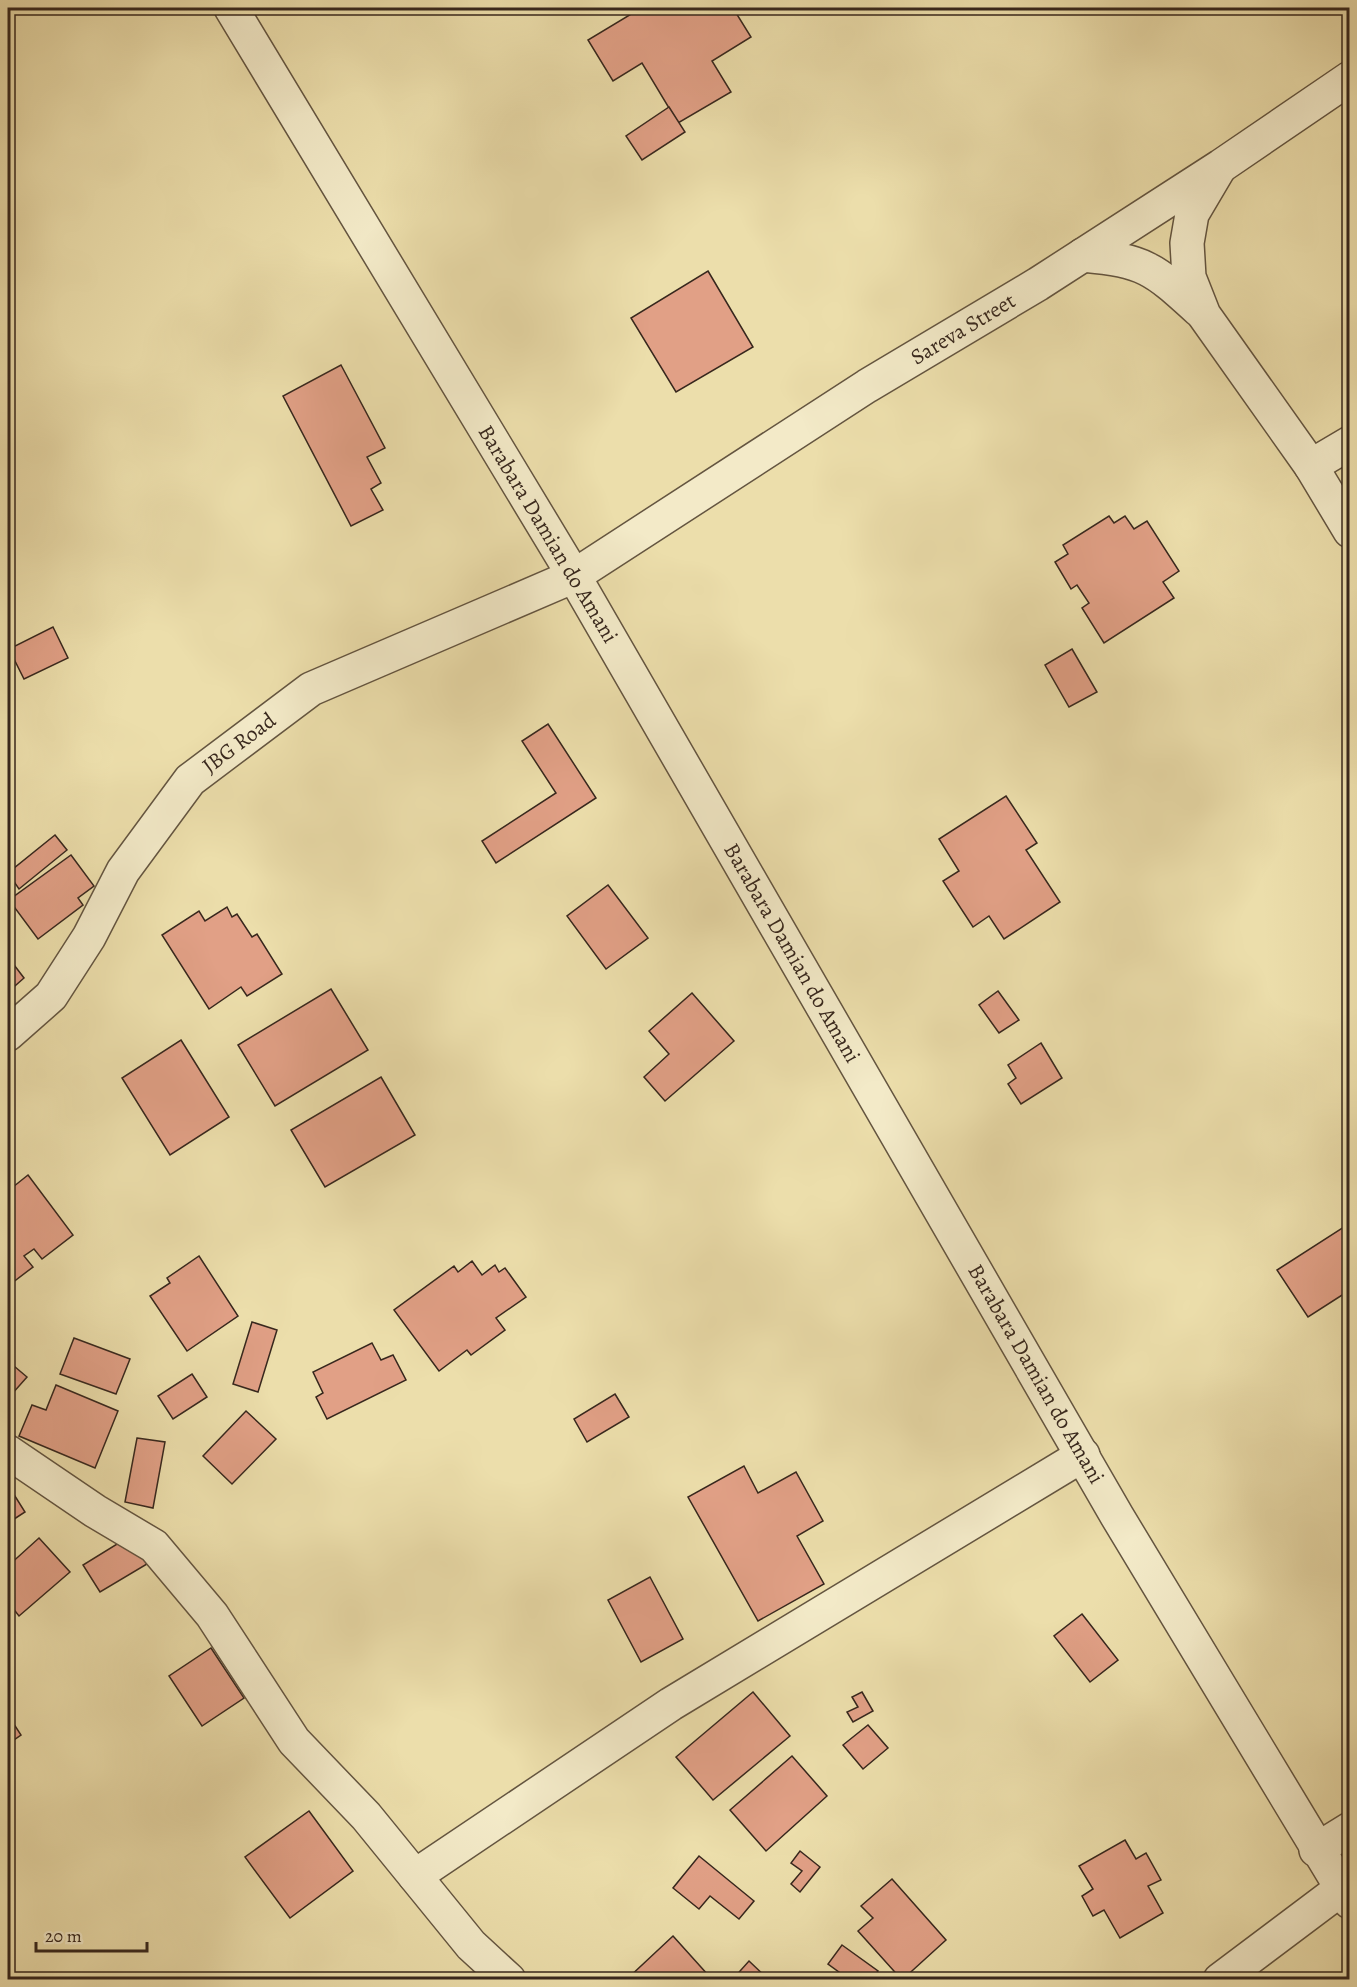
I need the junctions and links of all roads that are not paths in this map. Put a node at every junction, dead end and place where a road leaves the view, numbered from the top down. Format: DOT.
graph roads {
  1 [pos="240,11"];
  2 [pos="1350,78"];
  3 [pos="1221,166"];
  4 [pos="1083,255"];
  5 [pos="1204,315"];
  6 [pos="1350,443"];
  7 [pos="1311,466"];
  8 [pos="1350,531"];
  9 [pos="574,576"];
  10 [pos="8,1034"];
  11 [pos="8,1452"];
  12 [pos="1083,1455"];
  13 [pos="1350,1829"];
  14 [pos="1316,1850"];
  15 [pos="415,1876"];
  16 [pos="1345,1895"];
  17 [pos="509,1980"];
  18 [pos="1220,1980"];
  1 -- 9 [label="street, Barabara Damian do Amani"];
  2 -- 3 [label="street, Sareva Street"];
  3 -- 4 [label="street, Sareva Street"];
  3 -- 5 [label="street"];
  4 -- 5 [label="street"];
  4 -- 9 [label="street, Sareva Street"];
  5 -- 7 [label="street"];
  6 -- 7 [label="street"];
  7 -- 8 [label="street"];
  9 -- 10 [label="street, JBG Road"];
  9 -- 12 [label="street, Barabara Damian do Amani"];
  11 -- 15 [label="street"];
  12 -- 14 [label="street, Barabara Damian do Amani"];
  12 -- 15 [label="street"];
  13 -- 14 [label="street"];
  14 -- 16 [label="street, Barabara Damian do Amani"];
  15 -- 17 [label="street"];
  16 -- 18 [label="street"];
}
